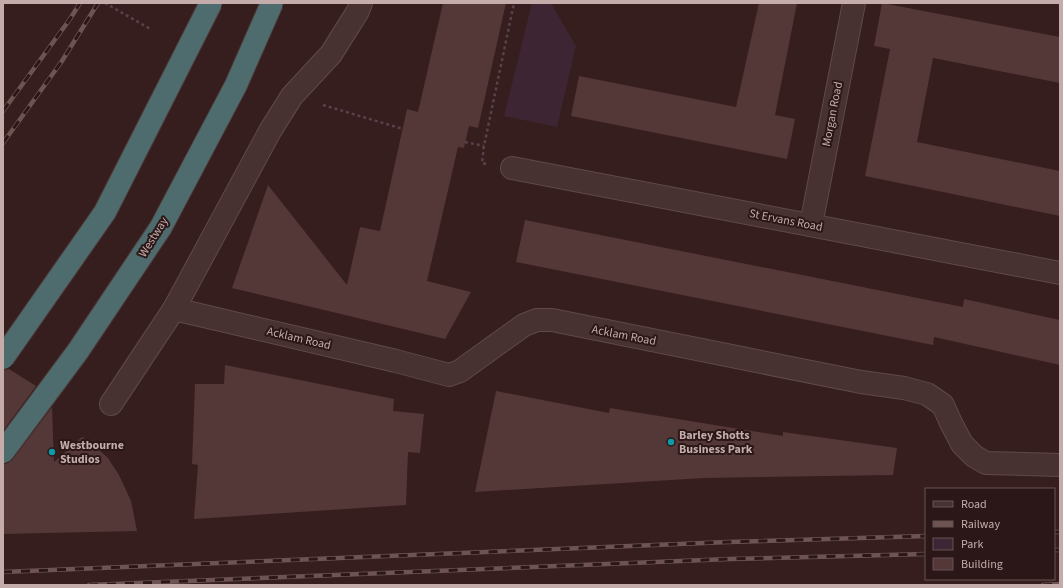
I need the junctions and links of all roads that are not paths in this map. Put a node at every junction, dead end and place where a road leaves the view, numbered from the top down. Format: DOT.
graph roads {
  1 [pos="211,3"];
  2 [pos="272,3"];
  3 [pos="361,3"];
  4 [pos="854,3"];
  5 [pos="512,168"];
  6 [pos="811,225"];
  7 [pos="1060,273"];
  8 [pos="174,309"];
  9 [pos="3,358"];
  10 [pos="111,404"];
  11 [pos="3,452"];
  12 [pos="1060,465"];
  1 -- 9 [label="highway, bridge"];
  2 -- 11 [label="highway, Westway, bridge"];
  3 -- 8 [label="street"];
  4 -- 6 [label="street, Morgan Road"];
  5 -- 6 [label="street, St Ervans Road"];
  6 -- 7 [label="street, St Ervans Road"];
  8 -- 10 [label="street"];
  8 -- 12 [label="street, Acklam Road"];
}
